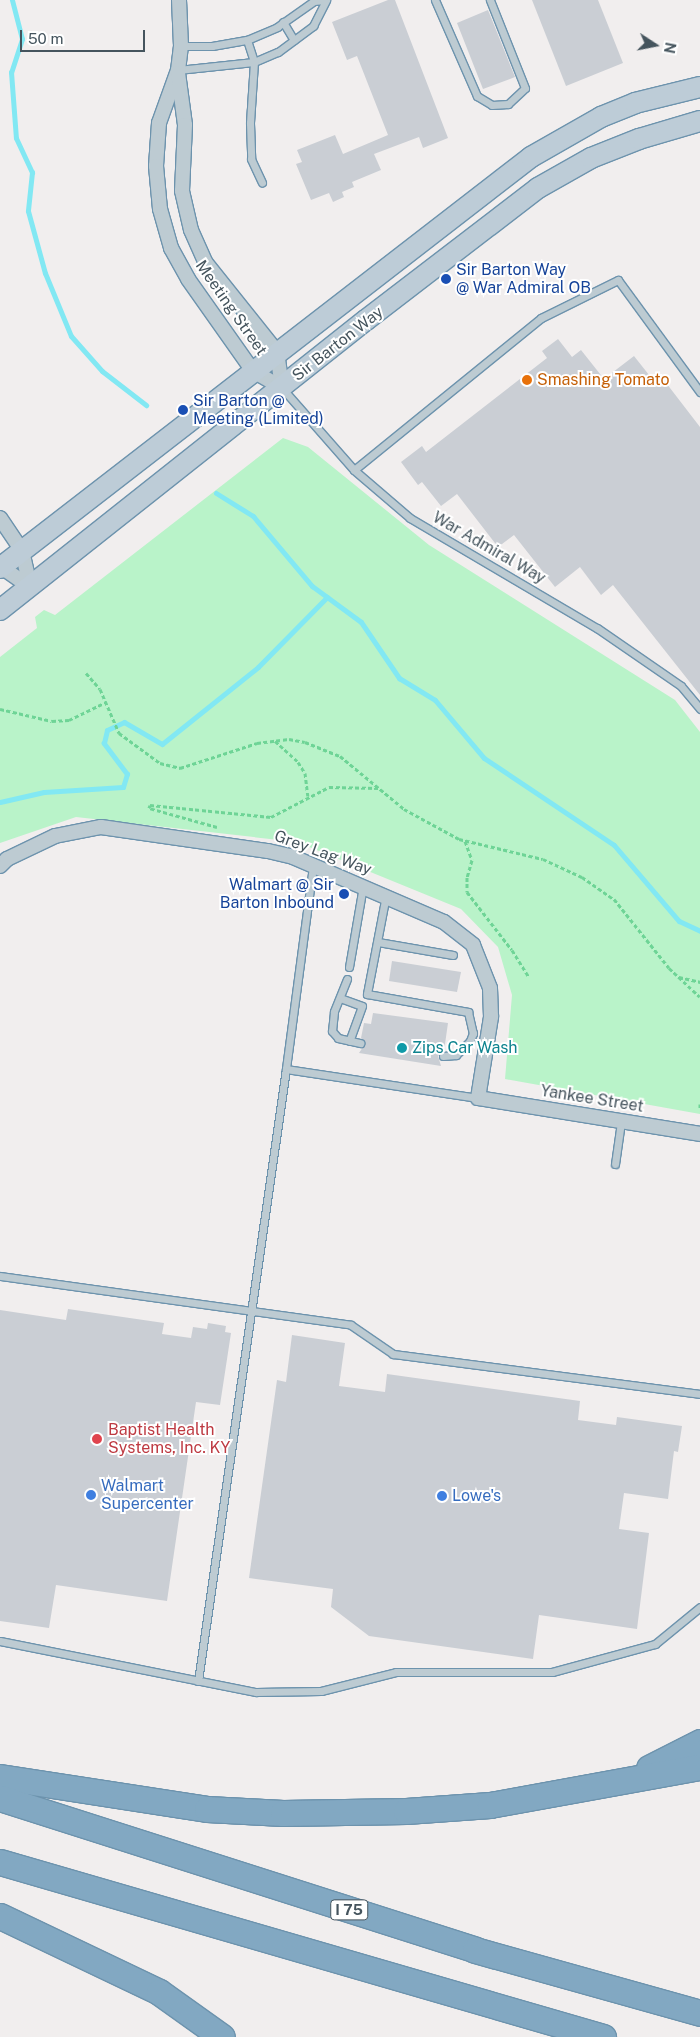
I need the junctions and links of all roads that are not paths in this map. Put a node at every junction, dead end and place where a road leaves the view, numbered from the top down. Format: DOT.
graph roads {
  1 [pos="179,0"];
  2 [pos="326,0"];
  3 [pos="434,0"];
  4 [pos="490,0"];
  5 [pos="283,22"];
  6 [pos="247,40"];
  7 [pos="294,40"];
  8 [pos="181,46"];
  9 [pos="254,62"];
  10 [pos="178,70"];
  11 [pos="700,87"];
  12 [pos="700,121"];
  13 [pos="262,183"];
  14 [pos="277,352"];
  15 [pos="253,371"];
  16 [pos="282,388"];
  17 [pos="700,392"];
  18 [pos="354,470"];
  19 [pos="0,518"];
  20 [pos="22,551"];
  21 [pos="0,567"];
  22 [pos="30,587"];
  23 [pos="0,610"];
  24 [pos="700,709"];
  25 [pos="0,866"];
  26 [pos="313,866"];
  27 [pos="363,885"];
  28 [pos="386,895"];
  29 [pos="378,942"];
  30 [pos="453,955"];
  31 [pos="349,967"];
  32 [pos="347,979"];
  33 [pos="367,994"];
  34 [pos="340,998"];
  35 [pos="362,1006"];
  36 [pos="349,1041"];
  37 [pos="360,1043"];
  38 [pos="443,1056"];
  39 [pos="286,1069"];
  40 [pos="478,1098"];
  41 [pos="620,1122"];
  42 [pos="700,1134"];
  43 [pos="615,1164"];
  44 [pos="0,1276"];
  45 [pos="250,1311"];
  46 [pos="700,1394"];
  47 [pos="700,1607"];
  48 [pos="0,1641"];
  49 [pos="198,1681"];
  50 [pos="700,1742"];
  51 [pos="700,1766"];
  52 [pos="0,1777"];
  53 [pos="626,1780"];
  54 [pos="0,1798"];
  55 [pos="0,1862"];
  56 [pos="0,1916"];
  57 [pos="700,2013"];
  58 [pos="222,2037"];
  59 [pos="603,2037"];
  1 -- 8 [label="street, Meeting Street"];
  2 -- 5 [label="lane"];
  2 -- 7 [label="lane"];
  3 -- 4 [label="lane"];
  5 -- 6 [label="lane"];
  5 -- 7 [label="lane"];
  6 -- 8 [label="lane"];
  6 -- 9 [label="lane"];
  7 -- 9 [label="lane"];
  8 -- 10 [label="street, Meeting Street"];
  9 -- 10 [label="lane"];
  9 -- 13 [label="lane"];
  10 -- 14 [label="street, Meeting Street"];
  10 -- 15 [label="street, Meeting Street"];
  11 -- 14 [label="main road, Sir Barton Way"];
  12 -- 16 [label="main road, Sir Barton Way"];
  14 -- 15 [label="main road, Sir Barton Way"];
  14 -- 16 [label="street, Meeting Street"];
  15 -- 16 [label="street, Meeting Street"];
  15 -- 20 [label="main road, Sir Barton Way"];
  16 -- 18 [label="lane, War Admiral Way"];
  16 -- 22 [label="main road, Sir Barton Way"];
  17 -- 18 [label="lane"];
  18 -- 24 [label="lane, War Admiral Way"];
  19 -- 20 [label="street"];
  20 -- 21 [label="main road, Sir Barton Way"];
  20 -- 22 [label="street"];
  21 -- 22 [label="street"];
  22 -- 23 [label="main road, Sir Barton Way"];
  25 -- 26 [label="street, Grey Lag Way"];
  26 -- 27 [label="street, Grey Lag Way"];
  26 -- 39 [label="lane"];
  27 -- 28 [label="street, Grey Lag Way"];
  27 -- 31 [label="lane"];
  28 -- 29 [label="lane"];
  28 -- 40 [label="street, Grey Lag Way"];
  29 -- 30 [label="lane"];
  29 -- 33 [label="lane"];
  32 -- 34 [label="lane"];
  33 -- 35 [label="lane"];
  33 -- 38 [label="lane"];
  34 -- 35 [label="lane"];
  34 -- 36 [label="lane"];
  35 -- 36 [label="lane"];
  36 -- 37 [label="lane"];
  39 -- 40 [label="lane"];
  39 -- 45 [label="lane"];
  40 -- 41 [label="street, Yankee Street"];
  41 -- 42 [label="street, Yankee Street"];
  41 -- 43 [label="lane"];
  44 -- 45 [label="lane"];
  45 -- 46 [label="lane"];
  45 -- 49 [label="lane"];
  47 -- 49 [label="lane"];
  48 -- 49 [label="lane"];
  50 -- 53 [label="highway"];
  51 -- 53 [label="highway"];
  52 -- 53 [label="highway"];
  54 -- 57 [label="highway, I 75"];
  55 -- 59 [label="highway"];
  56 -- 58 [label="highway"];
}
